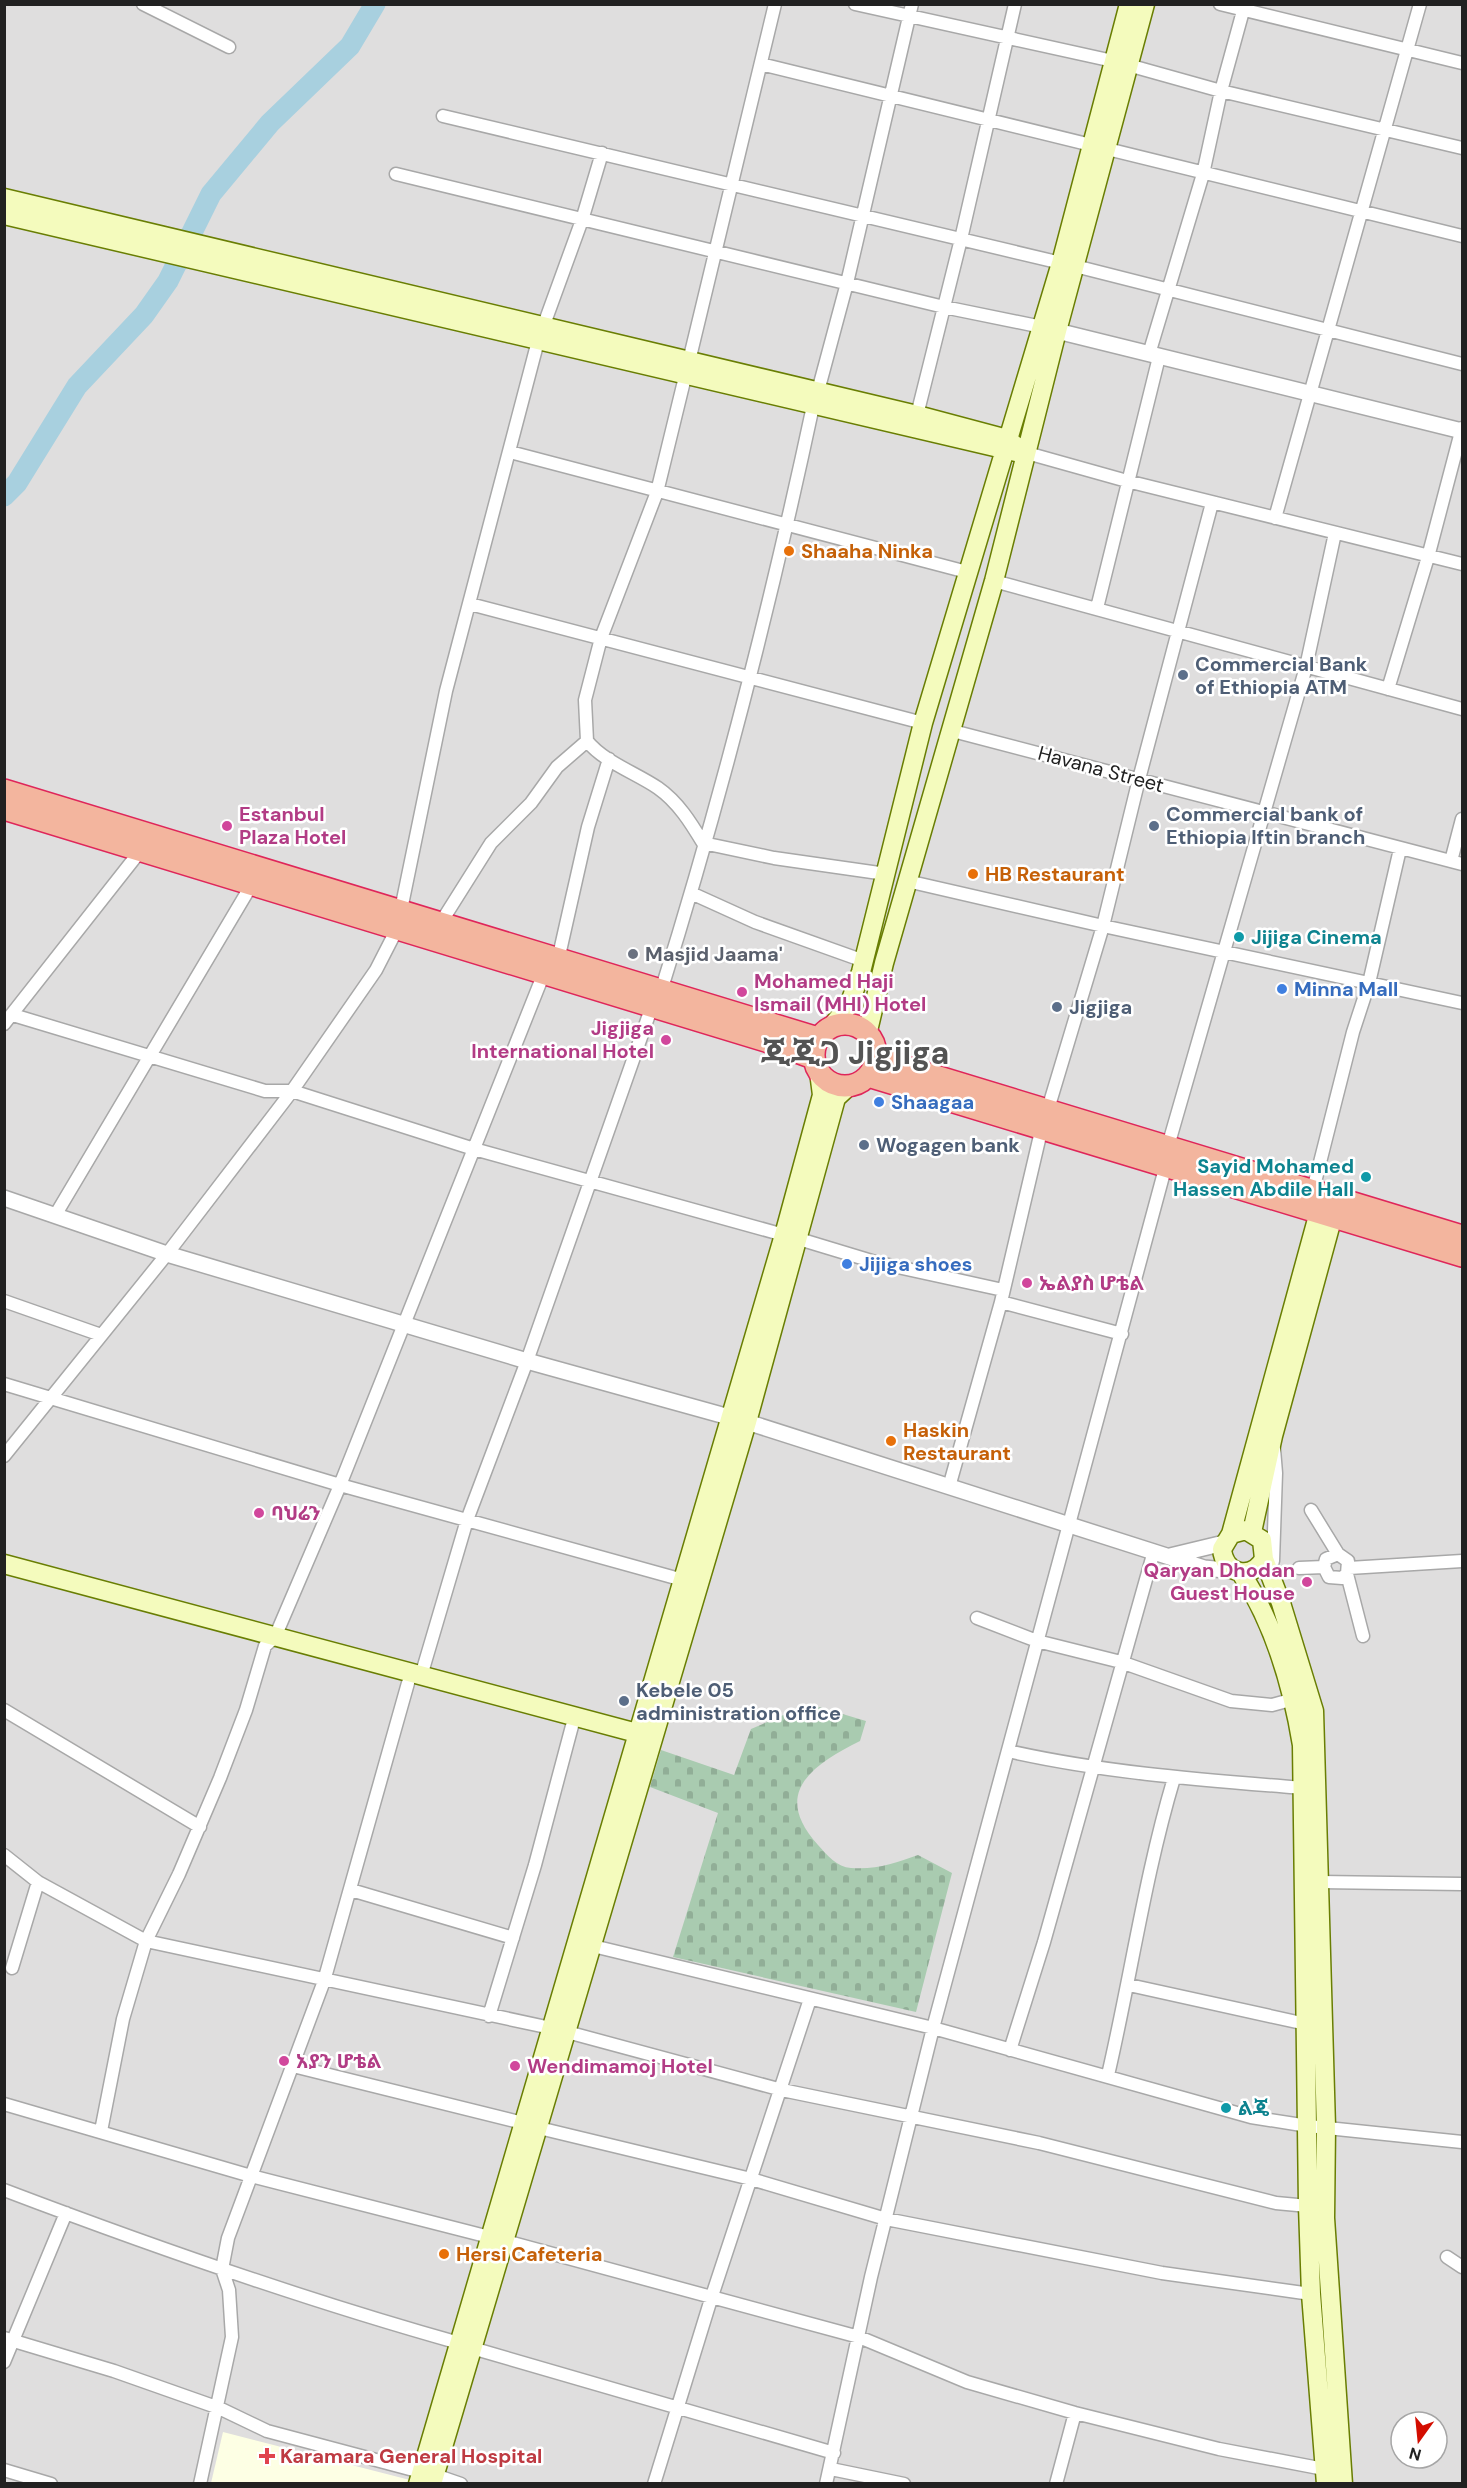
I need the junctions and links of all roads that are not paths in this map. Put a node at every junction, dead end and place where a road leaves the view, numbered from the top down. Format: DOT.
graph roads {
  1 [pos="143,4"];
  2 [pos="775,4"];
  3 [pos="855,4"];
  4 [pos="1015,4"];
  5 [pos="1129,4"];
  6 [pos="1145,4"];
  7 [pos="1220,4"];
  8 [pos="1420,4"];
  9 [pos="910,10"];
  10 [pos="1243,11"];
  11 [pos="1008,36"];
  12 [pos="229,47"];
  13 [pos="1407,47"];
  14 [pos="1120,63"];
  15 [pos="1462,63"];
  16 [pos="761,64"];
  17 [pos="1221,91"];
  18 [pos="892,95"];
  19 [pos="443,116"];
  20 [pos="988,122"];
  21 [pos="1385,128"];
  22 [pos="1098,147"];
  23 [pos="1462,148"];
  24 [pos="603,153"];
  25 [pos="396,174"];
  26 [pos="1203,174"];
  27 [pos="732,184"];
  28 [pos="4,198"];
  29 [pos="1361,212"];
  30 [pos="4,215"];
  31 [pos="863,215"];
  32 [pos="582,220"];
  33 [pos="1462,236"];
  34 [pos="961,239"];
  35 [pos="138,240"];
  36 [pos="716,250"];
  37 [pos="1068,264"];
  38 [pos="847,283"];
  39 [pos="1169,290"];
  40 [pos="944,306"];
  41 [pos="1050,329"];
  42 [pos="1328,330"];
  43 [pos="541,335"];
  44 [pos="1154,355"];
  45 [pos="1462,364"];
  46 [pos="687,369"];
  47 [pos="1310,394"];
  48 [pos="815,399"];
  49 [pos="917,415"];
  50 [pos="1462,430"];
  51 [pos="1006,445"];
  52 [pos="510,452"];
  53 [pos="1028,453"];
  54 [pos="1127,481"];
  55 [pos="657,492"];
  56 [pos="1212,503"];
  57 [pos="1275,518"];
  58 [pos="787,526"];
  59 [pos="1335,533"];
  60 [pos="1428,557"];
  61 [pos="1462,564"];
  62 [pos="967,572"];
  63 [pos="994,581"];
  64 [pos="470,604"];
  65 [pos="1097,608"];
  66 [pos="1178,631"];
  67 [pos="601,638"];
  68 [pos="1306,667"];
  69 [pos="749,677"];
  70 [pos="1388,689"];
  71 [pos="1462,709"];
  72 [pos="924,723"];
  73 [pos="949,730"];
  74 [pos="587,741"];
  75 [pos="609,759"];
  76 [pos="1139,779"];
  77 [pos="4,790"];
  78 [pos="4,809"];
  79 [pos="1263,812"];
  80 [pos="1462,819"];
  81 [pos="704,843"];
  82 [pos="1400,849"];
  83 [pos="141,850"];
  84 [pos="1457,862"];
  85 [pos="886,874"];
  86 [pos="907,881"];
  87 [pos="252,884"];
  88 [pos="691,892"];
  89 [pos="398,920"];
  90 [pos="440,924"];
  91 [pos="1103,926"];
  92 [pos="1225,952"];
  93 [pos="864,961"];
  94 [pos="551,967"];
  95 [pos="1369,983"];
  96 [pos="656,999"];
  97 [pos="1462,1003"];
  98 [pos="9,1019"];
  99 [pos="867,1035"];
  100 [pos="821,1049"];
  101 [pos="876,1054"];
  102 [pos="147,1057"];
  103 [pos="868,1076"];
  104 [pos="849,1086"];
  105 [pos="292,1091"];
  106 [pos="1045,1118"];
  107 [pos="474,1149"];
  108 [pos="1167,1155"];
  109 [pos="591,1180"];
  110 [pos="4,1198"];
  111 [pos="1326,1202"];
  112 [pos="56,1215"];
  113 [pos="1462,1236"];
  114 [pos="791,1237"];
  115 [pos="166,1254"];
  116 [pos="1462,1256"];
  117 [pos="1002,1296"];
  118 [pos="4,1301"];
  119 [pos="405,1323"];
  120 [pos="1122,1334"];
  121 [pos="101,1335"];
  122 [pos="527,1360"];
  123 [pos="4,1384"];
  124 [pos="51,1398"];
  125 [pos="739,1419"];
  126 [pos="1273,1436"];
  127 [pos="4,1456"];
  128 [pos="340,1485"];
  129 [pos="949,1487"];
  130 [pos="1311,1510"];
  131 [pos="467,1520"];
  132 [pos="1069,1523"];
  133 [pos="1252,1532"];
  134 [pos="1227,1538"];
  135 [pos="1154,1551"];
  136 [pos="1338,1554"];
  137 [pos="1170,1556"];
  138 [pos="1264,1559"];
  139 [pos="1462,1561"];
  140 [pos="4,1564"];
  141 [pos="1324,1567"];
  142 [pos="1299,1568"];
  143 [pos="1348,1571"];
  144 [pos="1238,1572"];
  145 [pos="4,1577"];
  146 [pos="684,1580"];
  147 [pos="1275,1589"];
  148 [pos="977,1618"];
  149 [pos="1363,1636"];
  150 [pos="270,1641"];
  151 [pos="1037,1641"];
  152 [pos="1121,1662"];
  153 [pos="415,1679"];
  154 [pos="1294,1699"];
  155 [pos="4,1710"];
  156 [pos="572,1726"];
  157 [pos="644,1741"];
  158 [pos="1008,1751"];
  159 [pos="1092,1768"];
  160 [pos="1173,1778"];
  161 [pos="1303,1788"];
  162 [pos="200,1827"];
  163 [pos="4,1855"];
  164 [pos="38,1882"];
  165 [pos="1320,1882"];
  166 [pos="1462,1884"];
  167 [pos="351,1890"];
  168 [pos="513,1938"];
  169 [pos="146,1941"];
  170 [pos="592,1946"];
  171 [pos="12,1968"];
  172 [pos="324,1981"];
  173 [pos="1129,1985"];
  174 [pos="810,1999"];
  175 [pos="489,2016"];
  176 [pos="1306,2024"];
  177 [pos="933,2028"];
  178 [pos="559,2030"];
  179 [pos="1010,2050"];
  180 [pos="293,2066"];
  181 [pos="1108,2075"];
  182 [pos="782,2090"];
  183 [pos="4,2104"];
  184 [pos="912,2115"];
  185 [pos="531,2125"];
  186 [pos="1317,2127"];
  187 [pos="100,2130"];
  188 [pos="1462,2142"];
  189 [pos="251,2175"];
  190 [pos="751,2179"];
  191 [pos="4,2190"];
  192 [pos="1308,2206"];
  193 [pos="66,2213"];
  194 [pos="886,2219"];
  195 [pos="497,2239"];
  196 [pos="1447,2257"];
  197 [pos="1462,2267"];
  198 [pos="222,2269"];
  199 [pos="1311,2294"];
  200 [pos="711,2299"];
  201 [pos="859,2337"];
  202 [pos="8,2340"];
  203 [pos="465,2346"];
  204 [pos="4,2362"];
  205 [pos="219,2408"];
  206 [pos="677,2409"];
  207 [pos="1075,2413"];
  208 [pos="834,2452"];
  209 [pos="831,2469"];
  210 [pos="4,2470"];
  211 [pos="1325,2476"];
  212 [pos="426,2479"];
  213 [pos="51,2484"];
  214 [pos="200,2484"];
  215 [pos="461,2484"];
  216 [pos="654,2484"];
  217 [pos="826,2484"];
  218 [pos="904,2484"];
  219 [pos="1056,2484"];
  220 [pos="1343,2484"];
  1 -- 12 [label="street"];
  2 -- 16 [label="street"];
  3 -- 9 [label="street"];
  4 -- 11 [label="street"];
  5 -- 14 [label="main road"];
  6 -- 14 [label="main road"];
  7 -- 10 [label="street"];
  8 -- 13 [label="street"];
  9 -- 11 [label="street"];
  9 -- 18 [label="street"];
  10 -- 13 [label="street"];
  10 -- 17 [label="street"];
  11 -- 14 [label="street"];
  11 -- 20 [label="street"];
  13 -- 15 [label="street"];
  13 -- 21 [label="street"];
  14 -- 17 [label="street"];
  14 -- 22 [label="main road"];
  16 -- 18 [label="street"];
  16 -- 27 [label="street"];
  17 -- 21 [label="street"];
  17 -- 26 [label="street"];
  18 -- 20 [label="street"];
  18 -- 31 [label="street"];
  19 -- 24 [label="street"];
  20 -- 22 [label="street"];
  20 -- 34 [label="street"];
  21 -- 23 [label="street"];
  21 -- 29 [label="street"];
  22 -- 26 [label="street"];
  22 -- 37 [label="main road"];
  24 -- 27 [label="street"];
  24 -- 32 [label="street"];
  25 -- 32 [label="street"];
  26 -- 29 [label="street"];
  26 -- 39 [label="street"];
  27 -- 31 [label="street"];
  27 -- 36 [label="street"];
  28 -- 35 [label="main road"];
  29 -- 33 [label="street"];
  29 -- 42 [label="street"];
  30 -- 35 [label="main road"];
  31 -- 34 [label="street"];
  31 -- 38 [label="street"];
  32 -- 36 [label="street"];
  32 -- 43 [label="street"];
  34 -- 37 [label="street"];
  34 -- 40 [label="street"];
  35 -- 43 [label="main road"];
  36 -- 38 [label="street"];
  36 -- 46 [label="street"];
  37 -- 39 [label="street"];
  37 -- 41 [label="main road"];
  38 -- 40 [label="street"];
  38 -- 48 [label="street"];
  39 -- 42 [label="street"];
  39 -- 44 [label="street"];
  40 -- 41 [label="street"];
  40 -- 49 [label="street"];
  41 -- 44 [label="street"];
  41 -- 51 [label="main road"];
  41 -- 53 [label="main road"];
  42 -- 45 [label="street"];
  42 -- 47 [label="street"];
  43 -- 46 [label="main road"];
  43 -- 52 [label="street"];
  44 -- 47 [label="street"];
  44 -- 54 [label="street"];
  46 -- 48 [label="main road"];
  46 -- 55 [label="street"];
  47 -- 50 [label="street"];
  47 -- 57 [label="street"];
  48 -- 49 [label="main road"];
  48 -- 51 [label="main road"];
  48 -- 58 [label="street"];
  49 -- 51 [label="main road"];
  50 -- 60 [label="street"];
  51 -- 53 [label="main road"];
  51 -- 62 [label="main road"];
  52 -- 55 [label="street"];
  52 -- 64 [label="street"];
  53 -- 54 [label="street"];
  53 -- 63 [label="main road"];
  54 -- 56 [label="street"];
  54 -- 65 [label="street"];
  55 -- 58 [label="street"];
  55 -- 67 [label="street"];
  56 -- 57 [label="street"];
  56 -- 66 [label="street"];
  57 -- 59 [label="street"];
  58 -- 62 [label="street"];
  58 -- 69 [label="street"];
  59 -- 60 [label="street"];
  59 -- 68 [label="street"];
  60 -- 61 [label="street"];
  60 -- 70 [label="street"];
  62 -- 72 [label="main road"];
  63 -- 65 [label="street"];
  63 -- 73 [label="main road"];
  64 -- 67 [label="street"];
  64 -- 89 [label="street"];
  65 -- 66 [label="street"];
  66 -- 68 [label="street"];
  66 -- 76 [label="street"];
  67 -- 69 [label="street"];
  67 -- 74 [label="street"];
  68 -- 70 [label="street"];
  68 -- 79 [label="street"];
  69 -- 72 [label="street"];
  69 -- 81 [label="street"];
  70 -- 71 [label="street"];
  72 -- 85 [label="main road"];
  73 -- 76 [label="street, Havana Street"];
  73 -- 86 [label="main road"];
  74 -- 75 [label="street"];
  74 -- 90 [label="street"];
  75 -- 81 [label="street"];
  75 -- 94 [label="street"];
  76 -- 79 [label="street, Havana Street"];
  76 -- 91 [label="street"];
  77 -- 89 [label="highway"];
  78 -- 83 [label="highway"];
  79 -- 82 [label="street, Havana Street"];
  79 -- 92 [label="street"];
  80 -- 84 [label="street"];
  81 -- 85 [label="street"];
  81 -- 88 [label="street"];
  82 -- 84 [label="street, Havana Street"];
  82 -- 95 [label="street"];
  83 -- 87 [label="highway"];
  83 -- 98 [label="street"];
  85 -- 93 [label="main road"];
  86 -- 91 [label="street"];
  86 -- 99 [label="main road"];
  87 -- 89 [label="highway"];
  87 -- 102 [label="street"];
  88 -- 93 [label="street"];
  88 -- 96 [label="street"];
  89 -- 90 [label="highway"];
  89 -- 94 [label="highway"];
  89 -- 105 [label="street"];
  90 -- 94 [label="highway"];
  91 -- 92 [label="street"];
  91 -- 106 [label="street"];
  92 -- 95 [label="street"];
  92 -- 108 [label="street"];
  93 -- 100 [label="main road"];
  94 -- 96 [label="highway"];
  94 -- 107 [label="street"];
  95 -- 97 [label="street"];
  95 -- 111 [label="street"];
  96 -- 100 [label="highway"];
  96 -- 109 [label="street"];
  98 -- 102 [label="street"];
  99 -- 100 [label="highway"];
  99 -- 101 [label="highway"];
  100 -- 104 [label="highway"];
  100 -- 114 [label="main road"];
  101 -- 103 [label="highway"];
  101 -- 106 [label="highway"];
  102 -- 105 [label="street"];
  102 -- 112 [label="street"];
  103 -- 104 [label="highway"];
  103 -- 106 [label="highway"];
  104 -- 114 [label="main road"];
  105 -- 107 [label="street"];
  105 -- 115 [label="street"];
  106 -- 108 [label="highway"];
  106 -- 117 [label="street"];
  107 -- 109 [label="street"];
  107 -- 119 [label="street"];
  108 -- 111 [label="highway"];
  108 -- 120 [label="street"];
  109 -- 114 [label="street"];
  109 -- 122 [label="street"];
  110 -- 112 [label="street"];
  111 -- 113 [label="highway"];
  111 -- 116 [label="highway"];
  111 -- 126 [label="main road"];
  111 -- 134 [label="main road"];
  112 -- 115 [label="street"];
  114 -- 117 [label="street"];
  114 -- 125 [label="main road"];
  115 -- 119 [label="street"];
  115 -- 121 [label="street"];
  117 -- 120 [label="street"];
  117 -- 129 [label="street"];
  118 -- 121 [label="street"];
  119 -- 122 [label="street"];
  119 -- 128 [label="street"];
  120 -- 132 [label="street"];
  121 -- 124 [label="street"];
  122 -- 125 [label="street"];
  122 -- 131 [label="street"];
  123 -- 124 [label="street"];
  124 -- 127 [label="street"];
  124 -- 128 [label="street"];
  125 -- 129 [label="street"];
  125 -- 146 [label="main road"];
  125 -- 157 [label="main road"];
  126 -- 133 [label="main road"];
  126 -- 147 [label="street"];
  128 -- 131 [label="street"];
  128 -- 150 [label="street"];
  129 -- 132 [label="street"];
  130 -- 136 [label="street"];
  131 -- 146 [label="street"];
  131 -- 153 [label="street"];
  132 -- 135 [label="street"];
  132 -- 151 [label="street"];
  133 -- 134 [label="main road"];
  133 -- 138 [label="main road"];
  134 -- 137 [label="street"];
  134 -- 144 [label="main road"];
  135 -- 137 [label="street"];
  135 -- 152 [label="street"];
  136 -- 141 [label="street"];
  136 -- 143 [label="street"];
  137 -- 144 [label="street"];
  138 -- 144 [label="main road"];
  138 -- 147 [label="main road"];
  139 -- 143 [label="street"];
  140 -- 150 [label="main road"];
  141 -- 142 [label="street"];
  141 -- 143 [label="street"];
  143 -- 149 [label="street"];
  144 -- 154 [label="main road"];
  145 -- 150 [label="main road"];
  146 -- 157 [label="main road"];
  147 -- 165 [label="main road"];
  148 -- 151 [label="street"];
  150 -- 153 [label="main road"];
  150 -- 162 [label="street"];
  151 -- 152 [label="street"];
  151 -- 158 [label="street"];
  152 -- 154 [label="street"];
  152 -- 159 [label="street"];
  153 -- 156 [label="main road"];
  153 -- 157 [label="main road"];
  153 -- 167 [label="street"];
  154 -- 161 [label="main road"];
  155 -- 162 [label="street"];
  156 -- 157 [label="main road"];
  156 -- 168 [label="street"];
  157 -- 170 [label="main road"];
  157 -- 178 [label="main road"];
  158 -- 159 [label="street"];
  158 -- 177 [label="street"];
  159 -- 160 [label="street"];
  159 -- 179 [label="street"];
  160 -- 161 [label="street"];
  160 -- 173 [label="street"];
  161 -- 176 [label="main road"];
  162 -- 169 [label="street"];
  163 -- 164 [label="street"];
  164 -- 169 [label="street"];
  164 -- 171 [label="street"];
  165 -- 166 [label="street"];
  165 -- 186 [label="main road"];
  167 -- 168 [label="street"];
  167 -- 172 [label="street"];
  168 -- 175 [label="street"];
  169 -- 172 [label="street"];
  169 -- 187 [label="street"];
  170 -- 174 [label="street"];
  170 -- 178 [label="main road"];
  172 -- 175 [label="street"];
  172 -- 180 [label="street"];
  173 -- 176 [label="street"];
  173 -- 181 [label="street"];
  174 -- 177 [label="street"];
  174 -- 182 [label="street"];
  175 -- 178 [label="street"];
  176 -- 186 [label="main road"];
  177 -- 179 [label="street"];
  177 -- 184 [label="street"];
  178 -- 182 [label="street"];
  178 -- 185 [label="main road"];
  179 -- 181 [label="street"];
  180 -- 185 [label="street"];
  180 -- 189 [label="street"];
  181 -- 186 [label="street"];
  182 -- 184 [label="street"];
  182 -- 190 [label="street"];
  183 -- 187 [label="street"];
  184 -- 192 [label="street"];
  184 -- 194 [label="street"];
  185 -- 190 [label="street"];
  185 -- 195 [label="main road"];
  186 -- 188 [label="street"];
  186 -- 192 [label="main road"];
  186 -- 220 [label="main road"];
  187 -- 189 [label="street"];
  189 -- 195 [label="street"];
  189 -- 198 [label="street"];
  190 -- 194 [label="street"];
  190 -- 200 [label="street"];
  191 -- 193 [label="street"];
  192 -- 199 [label="main road"];
  193 -- 198 [label="street"];
  193 -- 202 [label="street"];
  194 -- 199 [label="street"];
  194 -- 201 [label="street"];
  195 -- 200 [label="street"];
  195 -- 203 [label="main road"];
  196 -- 197 [label="street"];
  198 -- 203 [label="street"];
  198 -- 205 [label="street"];
  199 -- 211 [label="main road"];
  200 -- 201 [label="street"];
  200 -- 206 [label="street"];
  201 -- 207 [label="street"];
  201 -- 208 [label="street"];
  202 -- 204 [label="street"];
  202 -- 205 [label="street"];
  203 -- 206 [label="street"];
  203 -- 212 [label="main road"];
  205 -- 212 [label="street"];
  205 -- 214 [label="street"];
  206 -- 208 [label="street"];
  206 -- 216 [label="street"];
  207 -- 211 [label="street"];
  207 -- 219 [label="street"];
  208 -- 209 [label="street"];
  209 -- 217 [label="street"];
  209 -- 218 [label="street"];
  210 -- 213 [label="street"];
  212 -- 215 [label="street"];
}
